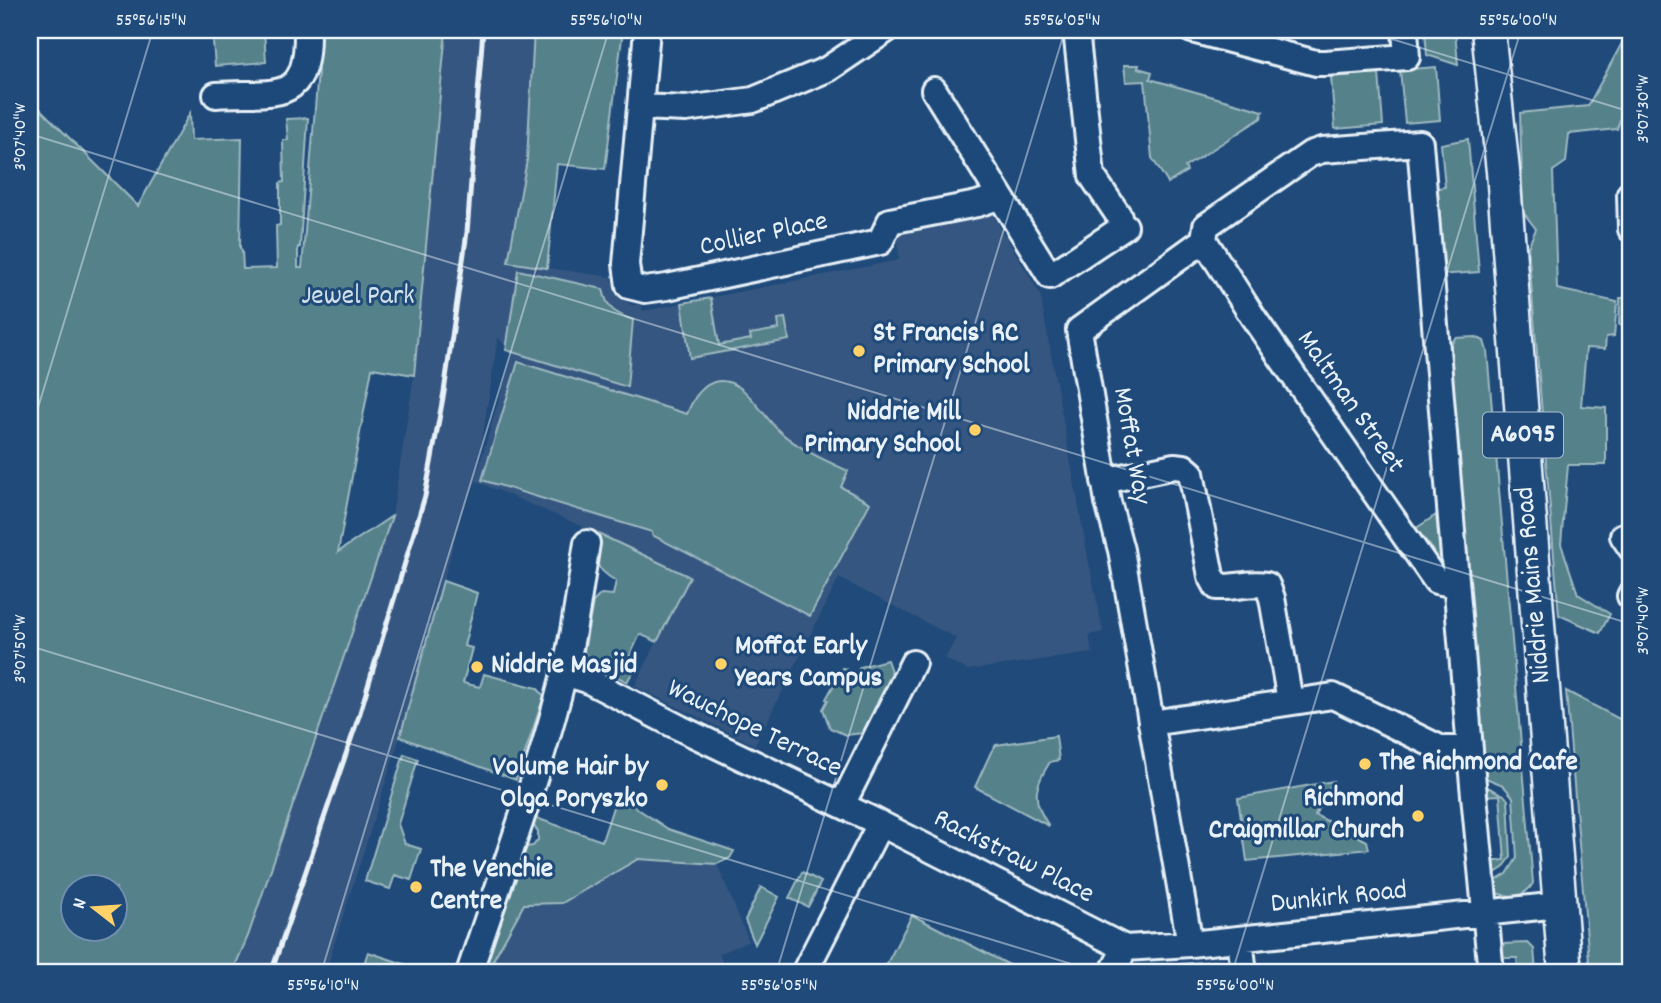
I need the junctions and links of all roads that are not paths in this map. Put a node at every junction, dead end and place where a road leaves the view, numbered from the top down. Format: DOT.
graph roads {
  1 [pos="307,30"];
  2 [pos="647,30"];
  3 [pos="886,30"];
  4 [pos="1076,30"];
  5 [pos="1192,30"];
  6 [pos="1405,30"];
  7 [pos="1488,30"];
  8 [pos="934,90"];
  9 [pos="216,95"];
  10 [pos="640,107"];
  11 [pos="1630,194"];
  12 [pos="998,197"];
  13 [pos="1631,229"];
  14 [pos="1204,240"];
  15 [pos="1104,481"];
  16 [pos="587,543"];
  17 [pos="1456,585"];
  18 [pos="913,663"];
  19 [pos="565,673"];
  20 [pos="1290,701"];
  21 [pos="1151,723"];
  22 [pos="1470,748"];
  23 [pos="842,805"];
  24 [pos="878,823"];
  25 [pos="1559,905"];
  26 [pos="1485,913"];
  27 [pos="1240,939"];
  28 [pos="1190,944"];
  29 [pos="1125,948"];
  30 [pos="469,973"];
  31 [pos="804,973"];
  32 [pos="1112,973"];
  33 [pos="1244,973"];
  34 [pos="1491,973"];
  35 [pos="1565,973"];
  1 -- 9 [label="street"];
  2 -- 10 [label="street"];
  3 -- 10 [label="street"];
  4 -- 12 [label="street"];
  5 -- 6 [label="street"];
  7 -- 25 [label="main road, Niddrie Mains Road / A6095"];
  8 -- 12 [label="street"];
  10 -- 12 [label="street, Collier Place"];
  11 -- 13 [label="street"];
  14 -- 15 [label="street, Moffat Way"];
  14 -- 17 [label="street, Maltman Street"];
  14 -- 17 [label="street, Moffat Way"];
  15 -- 20 [label="street"];
  15 -- 21 [label="street, Moffat Way"];
  16 -- 19 [label="street"];
  17 -- 22 [label="street"];
  18 -- 23 [label="street, Wauchope Terrace"];
  19 -- 23 [label="street, Wauchope Terrace"];
  19 -- 30 [label="street"];
  20 -- 21 [label="street"];
  20 -- 22 [label="street"];
  21 -- 28 [label="street, Moffat Way"];
  22 -- 26 [label="street"];
  23 -- 24 [label="street, Wauchope Terrace"];
  24 -- 29 [label="street, Rackstraw Place"];
  24 -- 31 [label="street"];
  25 -- 26 [label="street, Dunkirk Road"];
  25 -- 35 [label="main road, Niddrie Mains Road / A6095"];
  26 -- 27 [label="street, Dunkirk Road"];
  26 -- 34 [label="street"];
  27 -- 28 [label="street, Dunkirk Road"];
  27 -- 33 [label="street"];
  28 -- 29 [label="street, Dunkirk Road"];
  29 -- 32 [label="street"];
}
